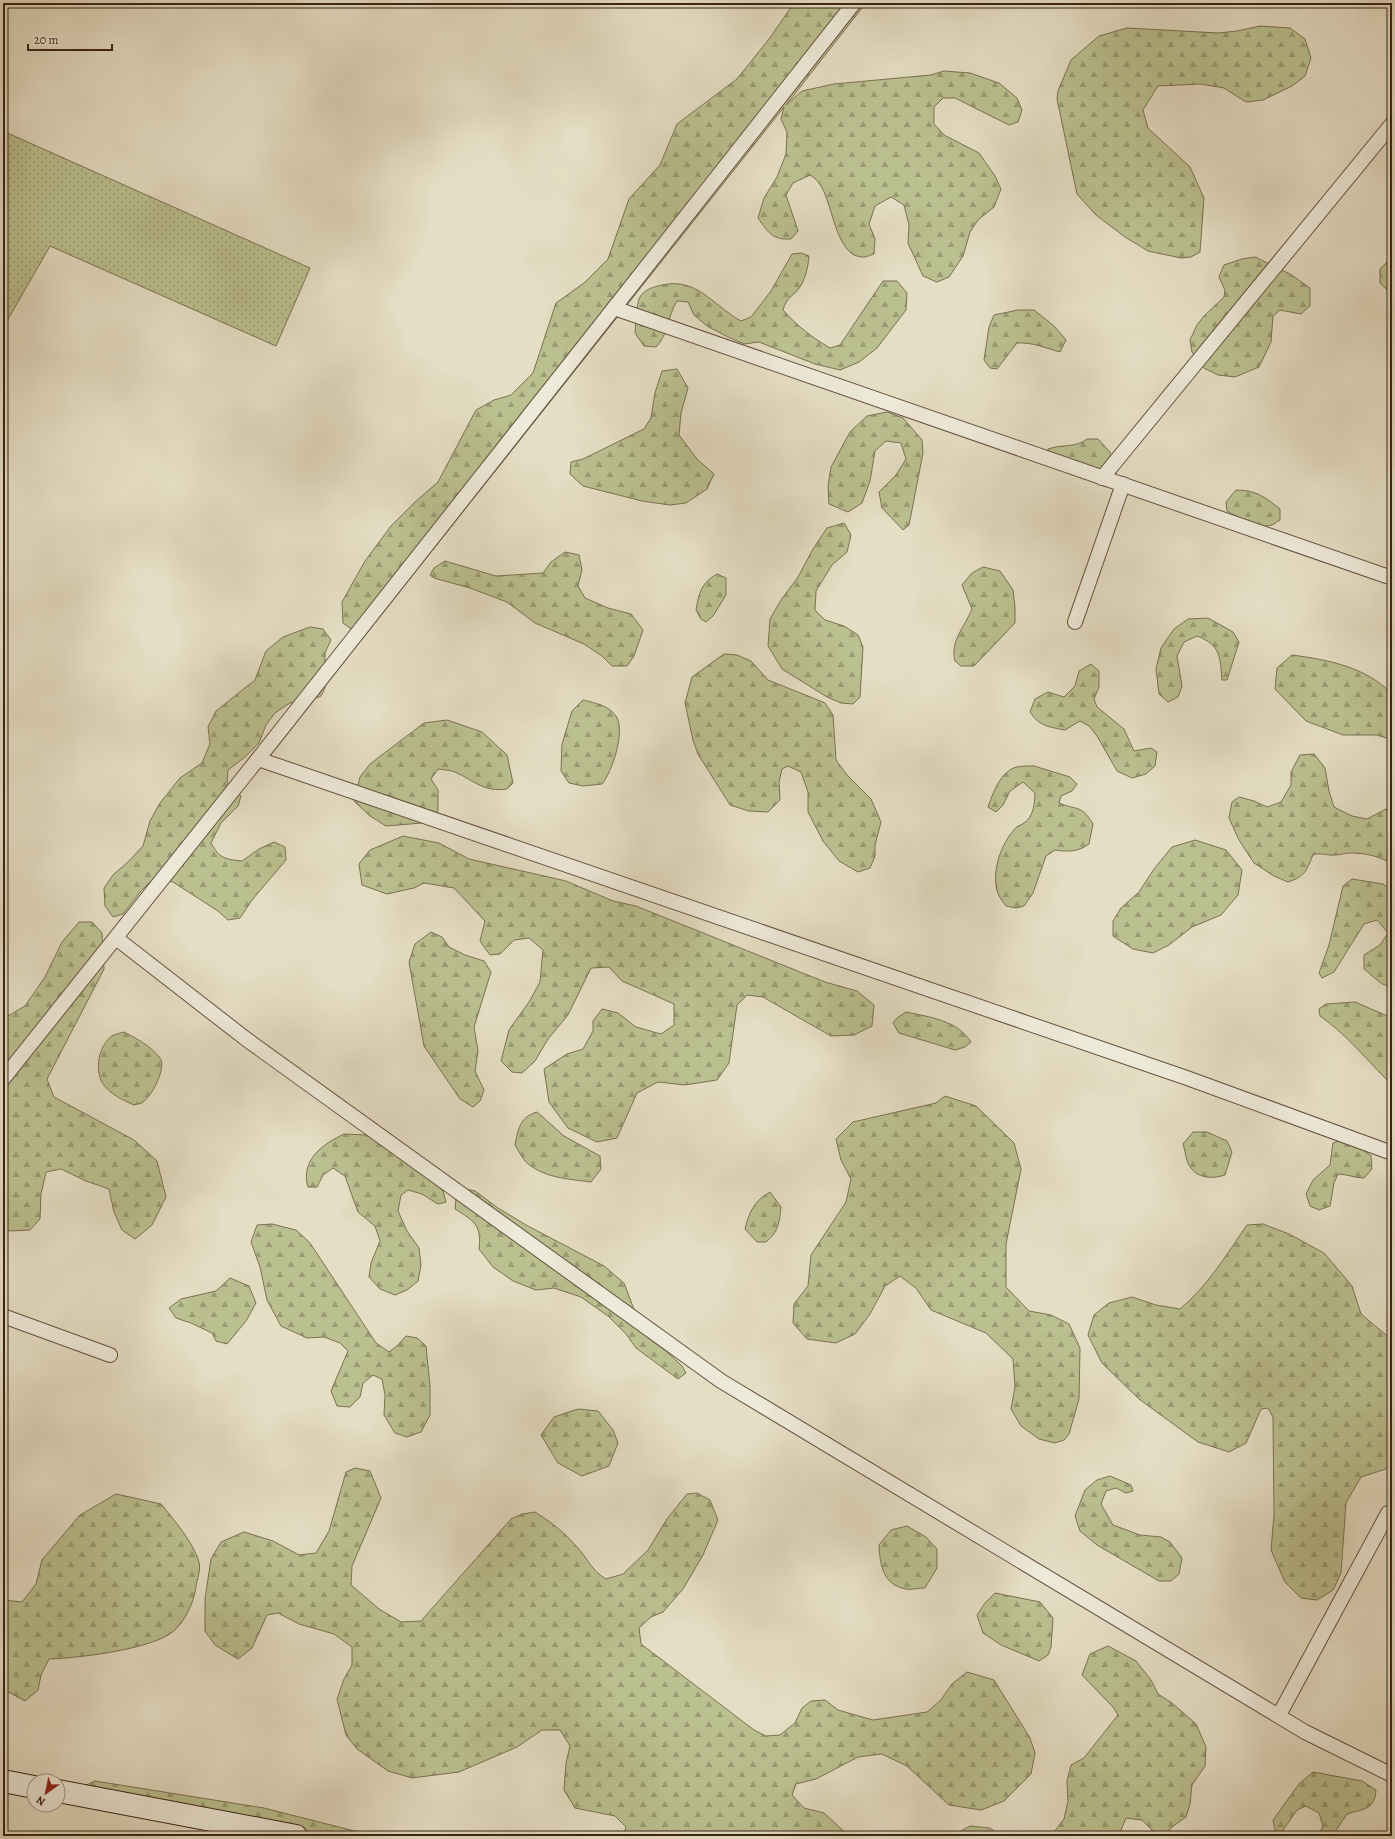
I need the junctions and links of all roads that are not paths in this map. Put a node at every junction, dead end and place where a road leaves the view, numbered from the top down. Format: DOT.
graph roads {
  1 [pos="854,3"];
  2 [pos="1392,124"];
  3 [pos="614,308"];
  4 [pos="1102,478"];
  5 [pos="1123,484"];
  6 [pos="1392,578"];
  7 [pos="1074,622"];
  8 [pos="258,759"];
  9 [pos="116,938"];
  10 [pos="3,1080"];
  11 [pos="1392,1153"];
  12 [pos="3,1316"];
  13 [pos="110,1355"];
  14 [pos="1388,1513"];
  15 [pos="1279,1715"];
  16 [pos="1392,1775"];
  17 [pos="3,1781"];
  18 [pos="26,1785"];
  19 [pos="66,1793"];
  20 [pos="296,1836"];
  1 -- 3 [label="lane"];
  2 -- 4 [label="lane"];
  3 -- 4 [label="lane"];
  3 -- 8 [label="lane"];
  4 -- 5 [label="lane"];
  5 -- 6 [label="lane"];
  5 -- 7 [label="lane"];
  8 -- 9 [label="lane"];
  8 -- 11 [label="lane"];
  9 -- 10 [label="lane"];
  9 -- 15 [label="lane"];
  12 -- 13 [label="lane"];
  14 -- 15 [label="lane"];
  15 -- 16 [label="lane"];
  17 -- 18 [label="main road"];
  19 -- 20 [label="main road"];
}
